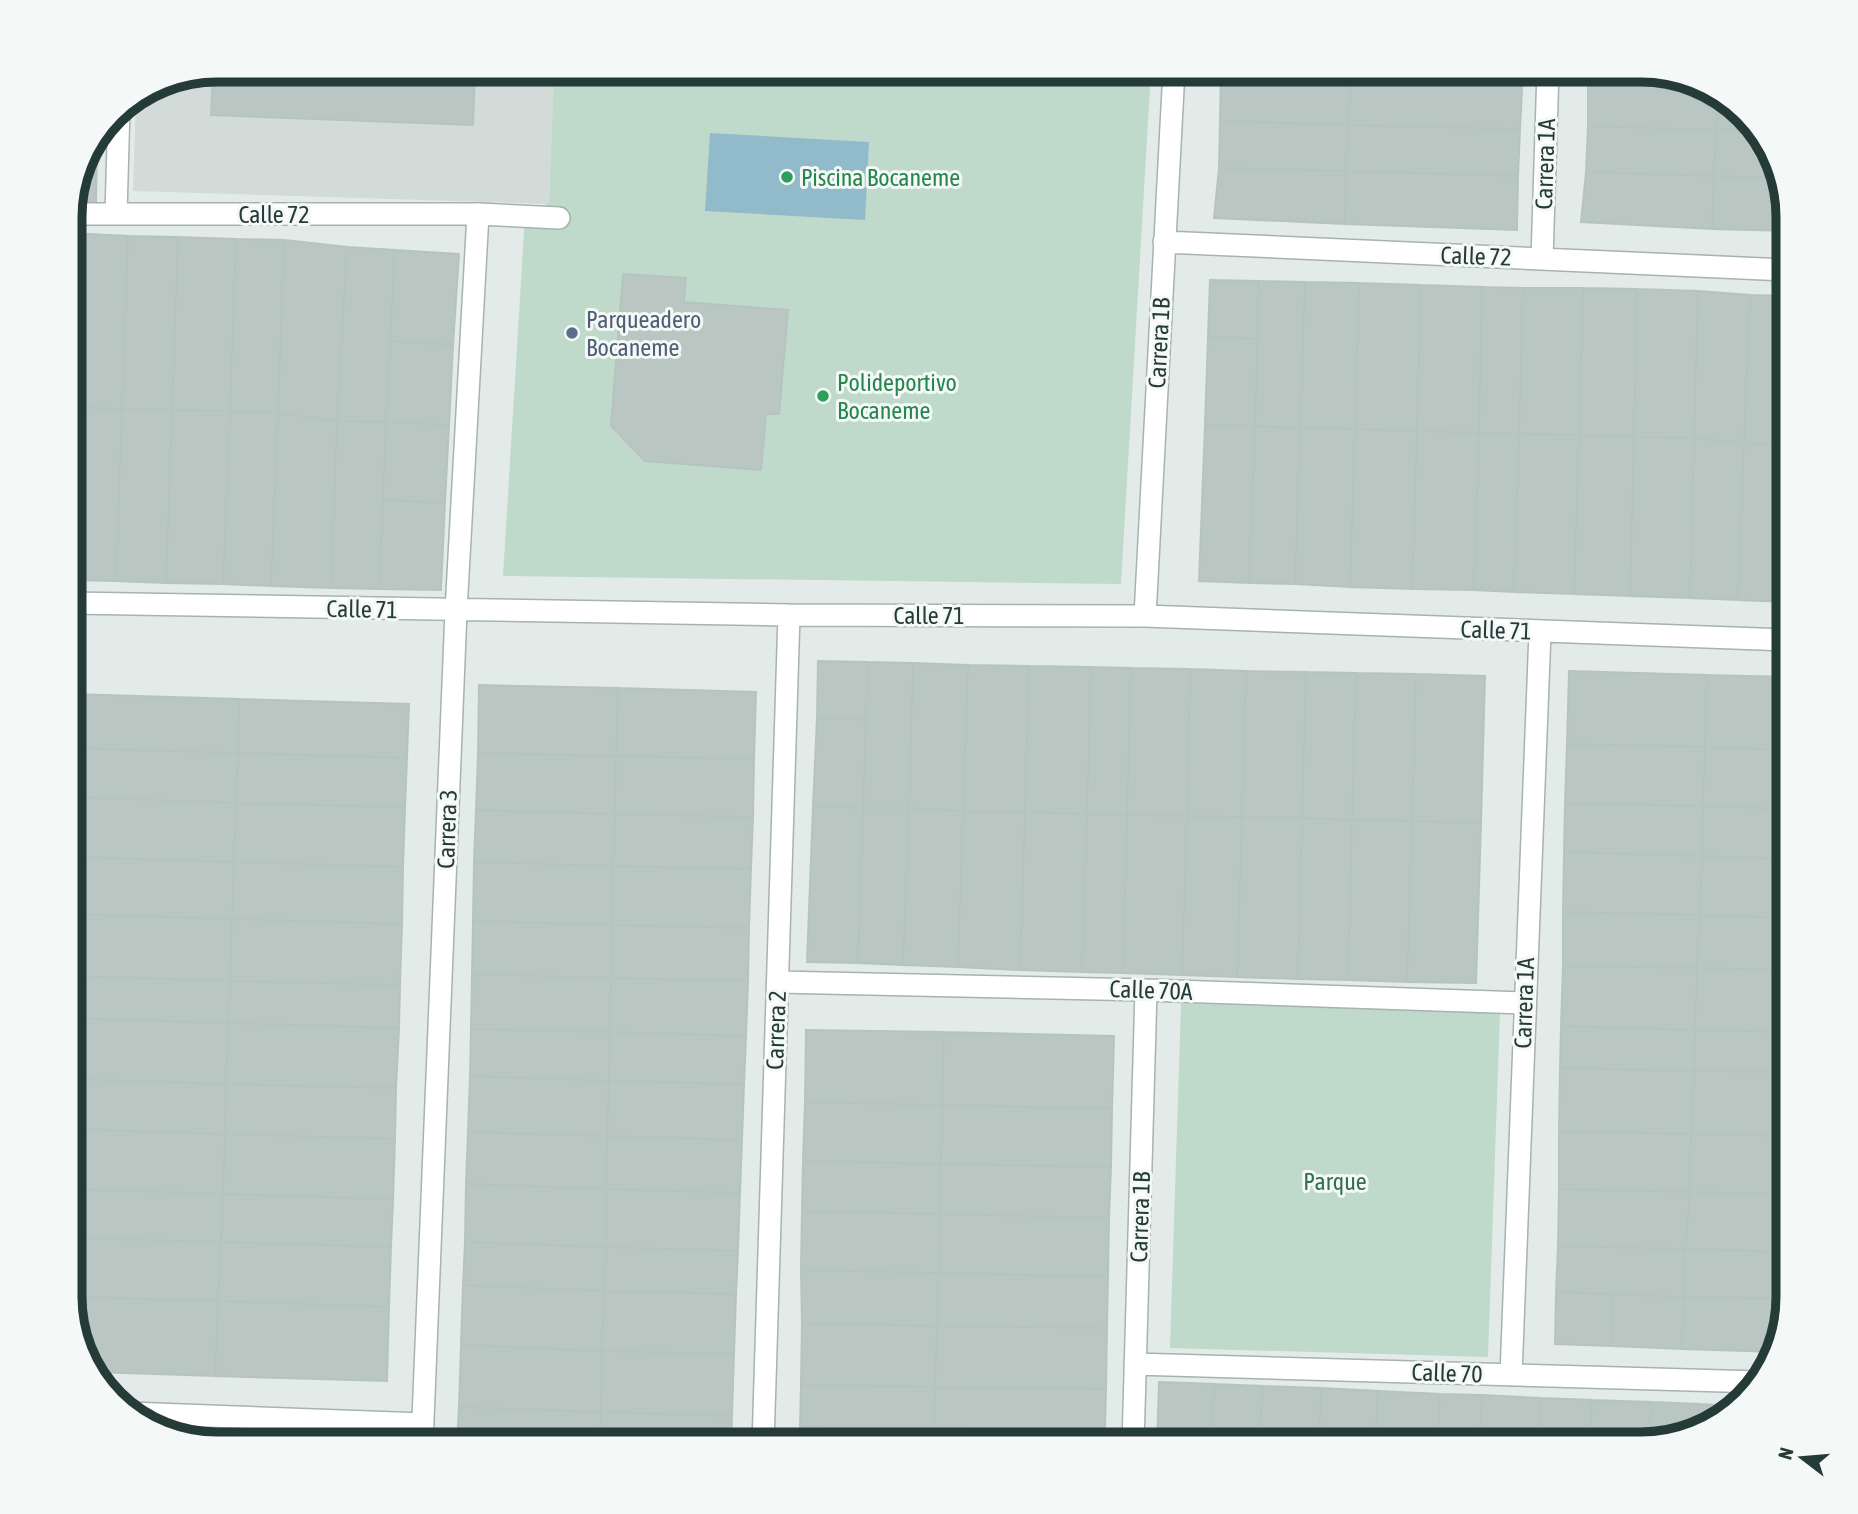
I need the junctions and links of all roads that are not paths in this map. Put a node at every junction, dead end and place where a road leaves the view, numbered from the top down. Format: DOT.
graph roads {
  1 [pos="1173,82"];
  2 [pos="1548,82"];
  3 [pos="119,125"];
  4 [pos="83,214"];
  5 [pos="116,214"];
  6 [pos="478,214"];
  7 [pos="559,218"];
  8 [pos="1164,242"];
  9 [pos="1542,259"];
  10 [pos="1776,269"];
  11 [pos="83,603"];
  12 [pos="456,611"];
  13 [pos="789,615"];
  14 [pos="1145,616"];
  15 [pos="1540,632"];
  16 [pos="1776,640"];
  17 [pos="778,982"];
  18 [pos="1146,990"];
  19 [pos="1524,1003"];
  20 [pos="1135,1364"];
  21 [pos="1511,1375"];
  22 [pos="1745,1382"];
  23 [pos="151,1415"];
  24 [pos="395,1432"];
  25 [pos="423,1432"];
  26 [pos="763,1432"];
  27 [pos="1133,1432"];
  1 -- 8 [label="street, Carrera 1B"];
  2 -- 9 [label="street, Carrera 1A"];
  3 -- 5 [label="street"];
  4 -- 5 [label="street, Calle 72"];
  5 -- 6 [label="street, Calle 72"];
  6 -- 7 [label="street, Calle 72"];
  6 -- 12 [label="street, Carrera 3"];
  8 -- 9 [label="street, Calle 72"];
  8 -- 14 [label="street, Carrera 1B"];
  9 -- 10 [label="street, Calle 72"];
  11 -- 12 [label="street, Calle 71"];
  12 -- 13 [label="street, Calle 71"];
  12 -- 25 [label="street, Carrera 3"];
  13 -- 14 [label="street, Calle 71"];
  13 -- 17 [label="street, Carrera 2"];
  14 -- 15 [label="street, Calle 71"];
  15 -- 16 [label="street, Calle 71"];
  15 -- 19 [label="street, Carrera 1A"];
  17 -- 18 [label="street, Calle 70A"];
  17 -- 26 [label="street, Carrera 2"];
  18 -- 19 [label="street, Calle 70A"];
  18 -- 20 [label="street, Carrera 1B"];
  19 -- 21 [label="street, Carrera 1A"];
  20 -- 21 [label="street, Calle 70"];
  20 -- 27 [label="street, Carrera 1B"];
  21 -- 22 [label="street, Calle 70"];
  23 -- 24 [label="street"];
}
